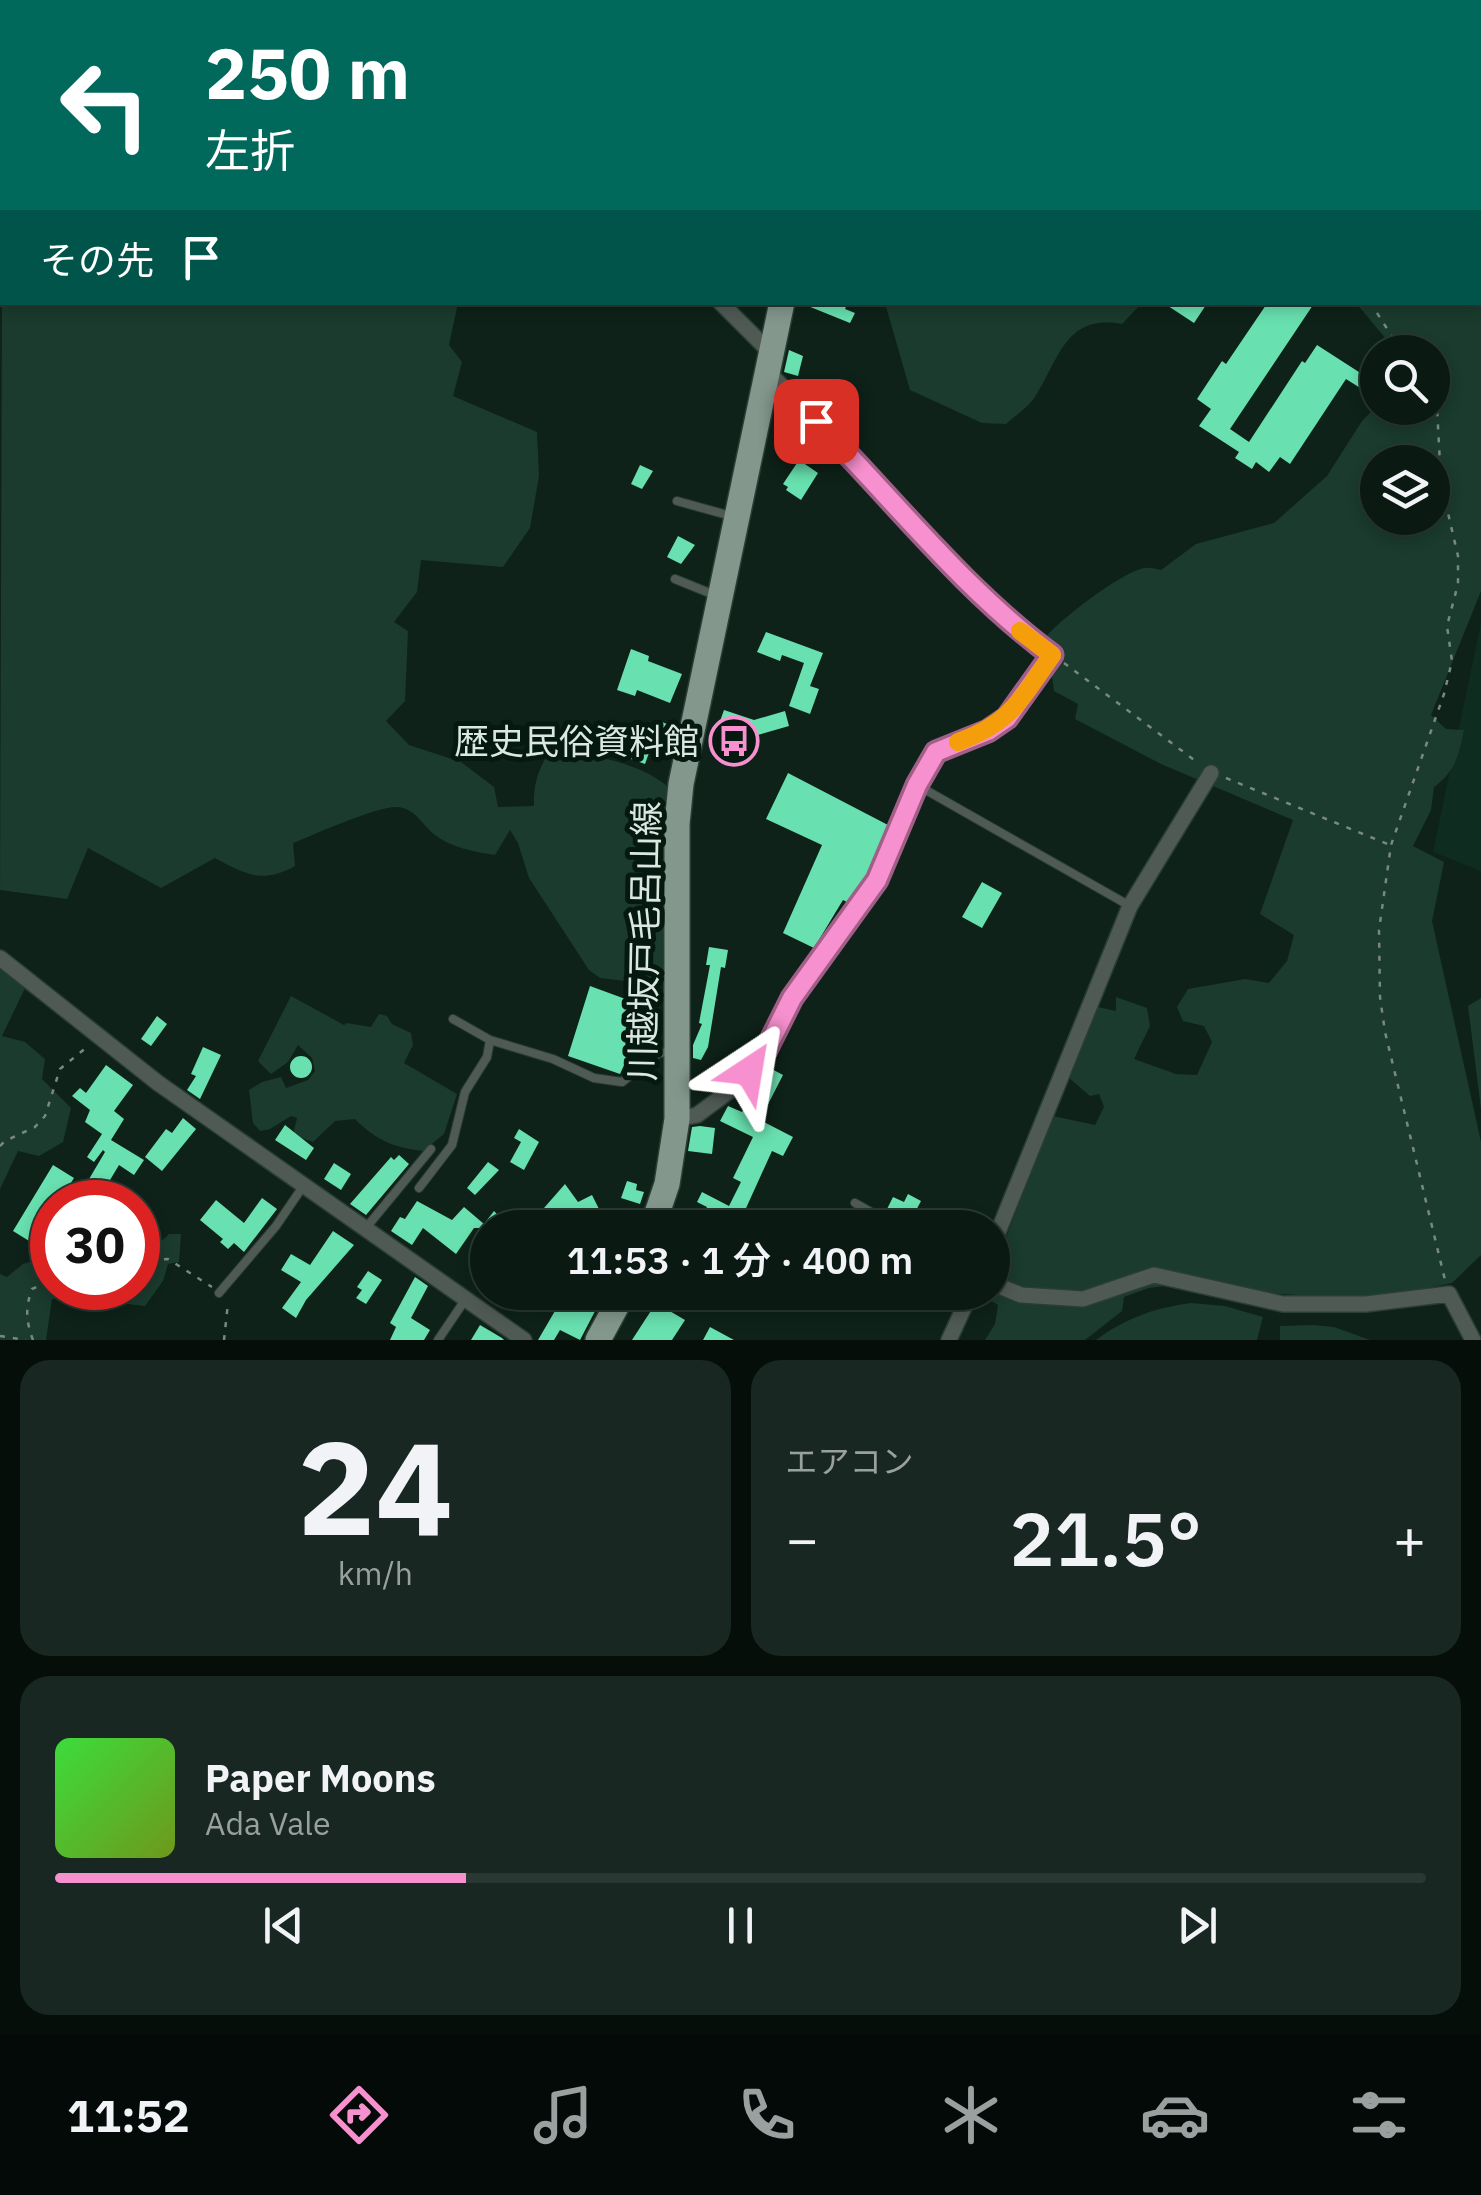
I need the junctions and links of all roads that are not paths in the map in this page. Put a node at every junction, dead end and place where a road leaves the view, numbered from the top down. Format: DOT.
graph roads {
  1 [pos="722,305"];
  2 [pos="781,305"];
  3 [pos="768,361"];
  4 [pos="677,501"];
  5 [pos="736,517"];
  6 [pos="674,579"];
  7 [pos="719,597"];
  8 [pos="1211,773"];
  9 [pos="917,785"];
  10 [pos="1130,906"];
  11 [pos="0,958"];
  12 [pos="453,1019"];
  13 [pos="490,1040"];
  14 [pos="677,1052"];
  15 [pos="677,1119"];
  16 [pos="431,1149"];
  17 [pos="304,1185"];
  18 [pos="420,1188"];
  19 [pos="855,1203"];
  20 [pos="658,1210"];
  21 [pos="867,1210"];
  22 [pos="1007,1210"];
  23 [pos="365,1229"];
  24 [pos="1010,1290"];
  25 [pos="219,1293"];
  26 [pos="465,1300"];
  27 [pos="614,1310"];
  28 [pos="963,1310"];
  29 [pos="438,1340"];
  30 [pos="524,1340"];
  31 [pos="598,1340"];
  32 [pos="949,1340"];
  33 [pos="1473,1340"];
  1 -- 3 [label="street"];
  2 -- 3 [label="main road, 川越坂戸毛呂山線"];
  3 -- 5 [label="main road, 川越坂戸毛呂山線"];
  3 -- 9 [label="street"];
  4 -- 5 [label="lane"];
  5 -- 7 [label="main road, 川越坂戸毛呂山線"];
  6 -- 7 [label="lane"];
  7 -- 14 [label="main road, 川越坂戸毛呂山線"];
  8 -- 10 [label="street"];
  9 -- 10 [label="lane"];
  9 -- 15 [label="street"];
  10 -- 22 [label="street"];
  11 -- 17 [label="street"];
  12 -- 13 [label="lane"];
  13 -- 14 [label="lane"];
  13 -- 18 [label="lane"];
  14 -- 15 [label="main road, 川越坂戸毛呂山線"];
  15 -- 20 [label="main road, 川越坂戸毛呂山線"];
  16 -- 23 [label="lane"];
  17 -- 23 [label="street"];
  17 -- 25 [label="lane"];
  19 -- 21 [label="lane"];
  23 -- 26 [label="street"];
  24 -- 33 [label="street"];
  26 -- 29 [label="lane"];
  26 -- 30 [label="street"];
  27 -- 31 [label="main road"];
  28 -- 32 [label="street"];
}
